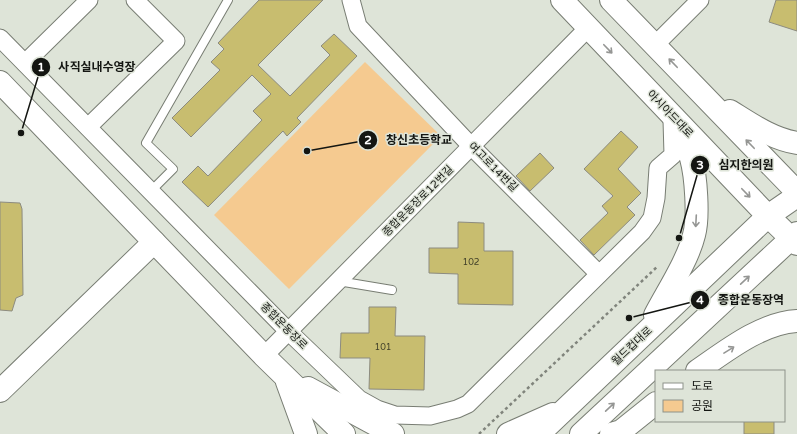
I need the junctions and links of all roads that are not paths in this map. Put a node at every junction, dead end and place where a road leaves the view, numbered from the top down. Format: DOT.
graph roads {
  1 [pos="89,0"];
  2 [pos="135,0"];
  3 [pos="228,0"];
  4 [pos="351,0"];
  5 [pos="562,0"];
  6 [pos="611,0"];
  7 [pos="700,0"];
  8 [pos="588,28"];
  9 [pos="0,38"];
  10 [pos="655,45"];
  11 [pos="25,63"];
  12 [pos="0,82"];
  13 [pos="700,92"];
  14 [pos="672,116"];
  15 [pos="88,127"];
  16 [pos="797,142"];
  17 [pos="471,146"];
  18 [pos="151,192"];
  19 [pos="797,192"];
  20 [pos="797,196"];
  21 [pos="768,216"];
  22 [pos="795,239"];
  23 [pos="154,242"];
  24 [pos="599,274"];
  25 [pos="338,281"];
  26 [pos="392,290"];
  27 [pos="797,321"];
  28 [pos="288,331"];
  29 [pos="644,334"];
  30 [pos="264,356"];
  31 [pos="699,370"];
  32 [pos="285,376"];
  33 [pos="0,391"];
  34 [pos="655,404"];
  35 [pos="562,411"];
  36 [pos="306,434"];
  37 [pos="344,434"];
  38 [pos="393,434"];
  39 [pos="508,434"];
  40 [pos="539,434"];
  41 [pos="581,434"];
  42 [pos="611,434"];
  1 -- 11 [label="street"];
  2 -- 15 [label="street"];
  3 -- 18 [label="lane"];
  4 -- 17 [label="street, 여고로14번길"];
  5 -- 8 [label="main road, 아시아드대로"];
  6 -- 10 [label="main road"];
  7 -- 10 [label="street"];
  8 -- 14 [label="main road, 아시아드대로, one-way"];
  8 -- 17 [label="street, 종합운동장로12번길"];
  9 -- 11 [label="street, 종합운동장로"];
  13 -- 10 [label="main road, one-way"];
  11 -- 15 [label="street, 종합운동장로"];
  12 -- 23 [label="main road"];
  13 -- 16 [label="main road"];
  19 -- 13 [label="main road, one-way"];
  14 -- 21 [label="main road, 아시아드대로, one-way"];
  14 -- 24 [label="street, 종합운동장로"];
  14 -- 29 [label="main road, one-way"];
  15 -- 18 [label="street, 종합운동장로"];
  17 -- 24 [label="street, 여고로14번길"];
  17 -- 25 [label="street, 종합운동장로12번길"];
  18 -- 28 [label="street, 종합운동장로"];
  20 -- 21 [label="main road, 월드컵대로"];
  21 -- 22 [label="main road, 아시아드대로"];
  21 -- 29 [label="main road, 월드컵대로"];
  41 -- 22 [label="main road, one-way"];
  23 -- 30 [label="main road"];
  23 -- 33 [label="main road"];
  24 -- 28 [label="street, 종합운동장로"];
  25 -- 26 [label="lane"];
  25 -- 28 [label="street, 종합운동장로12번길"];
  31 -- 27 [label="main road, one-way"];
  28 -- 30 [label="street, 종합운동장로12번길"];
  29 -- 35 [label="main road, 월드컵대로"];
  30 -- 32 [label="main road"];
  32 -- 36 [label="main road"];
  32 -- 37 [label="main road"];
  32 -- 38 [label="main road"];
  34 -- 42 [label="main road"];
  35 -- 39 [label="main road"];
  35 -- 40 [label="main road, 월드컵대로"];
}
